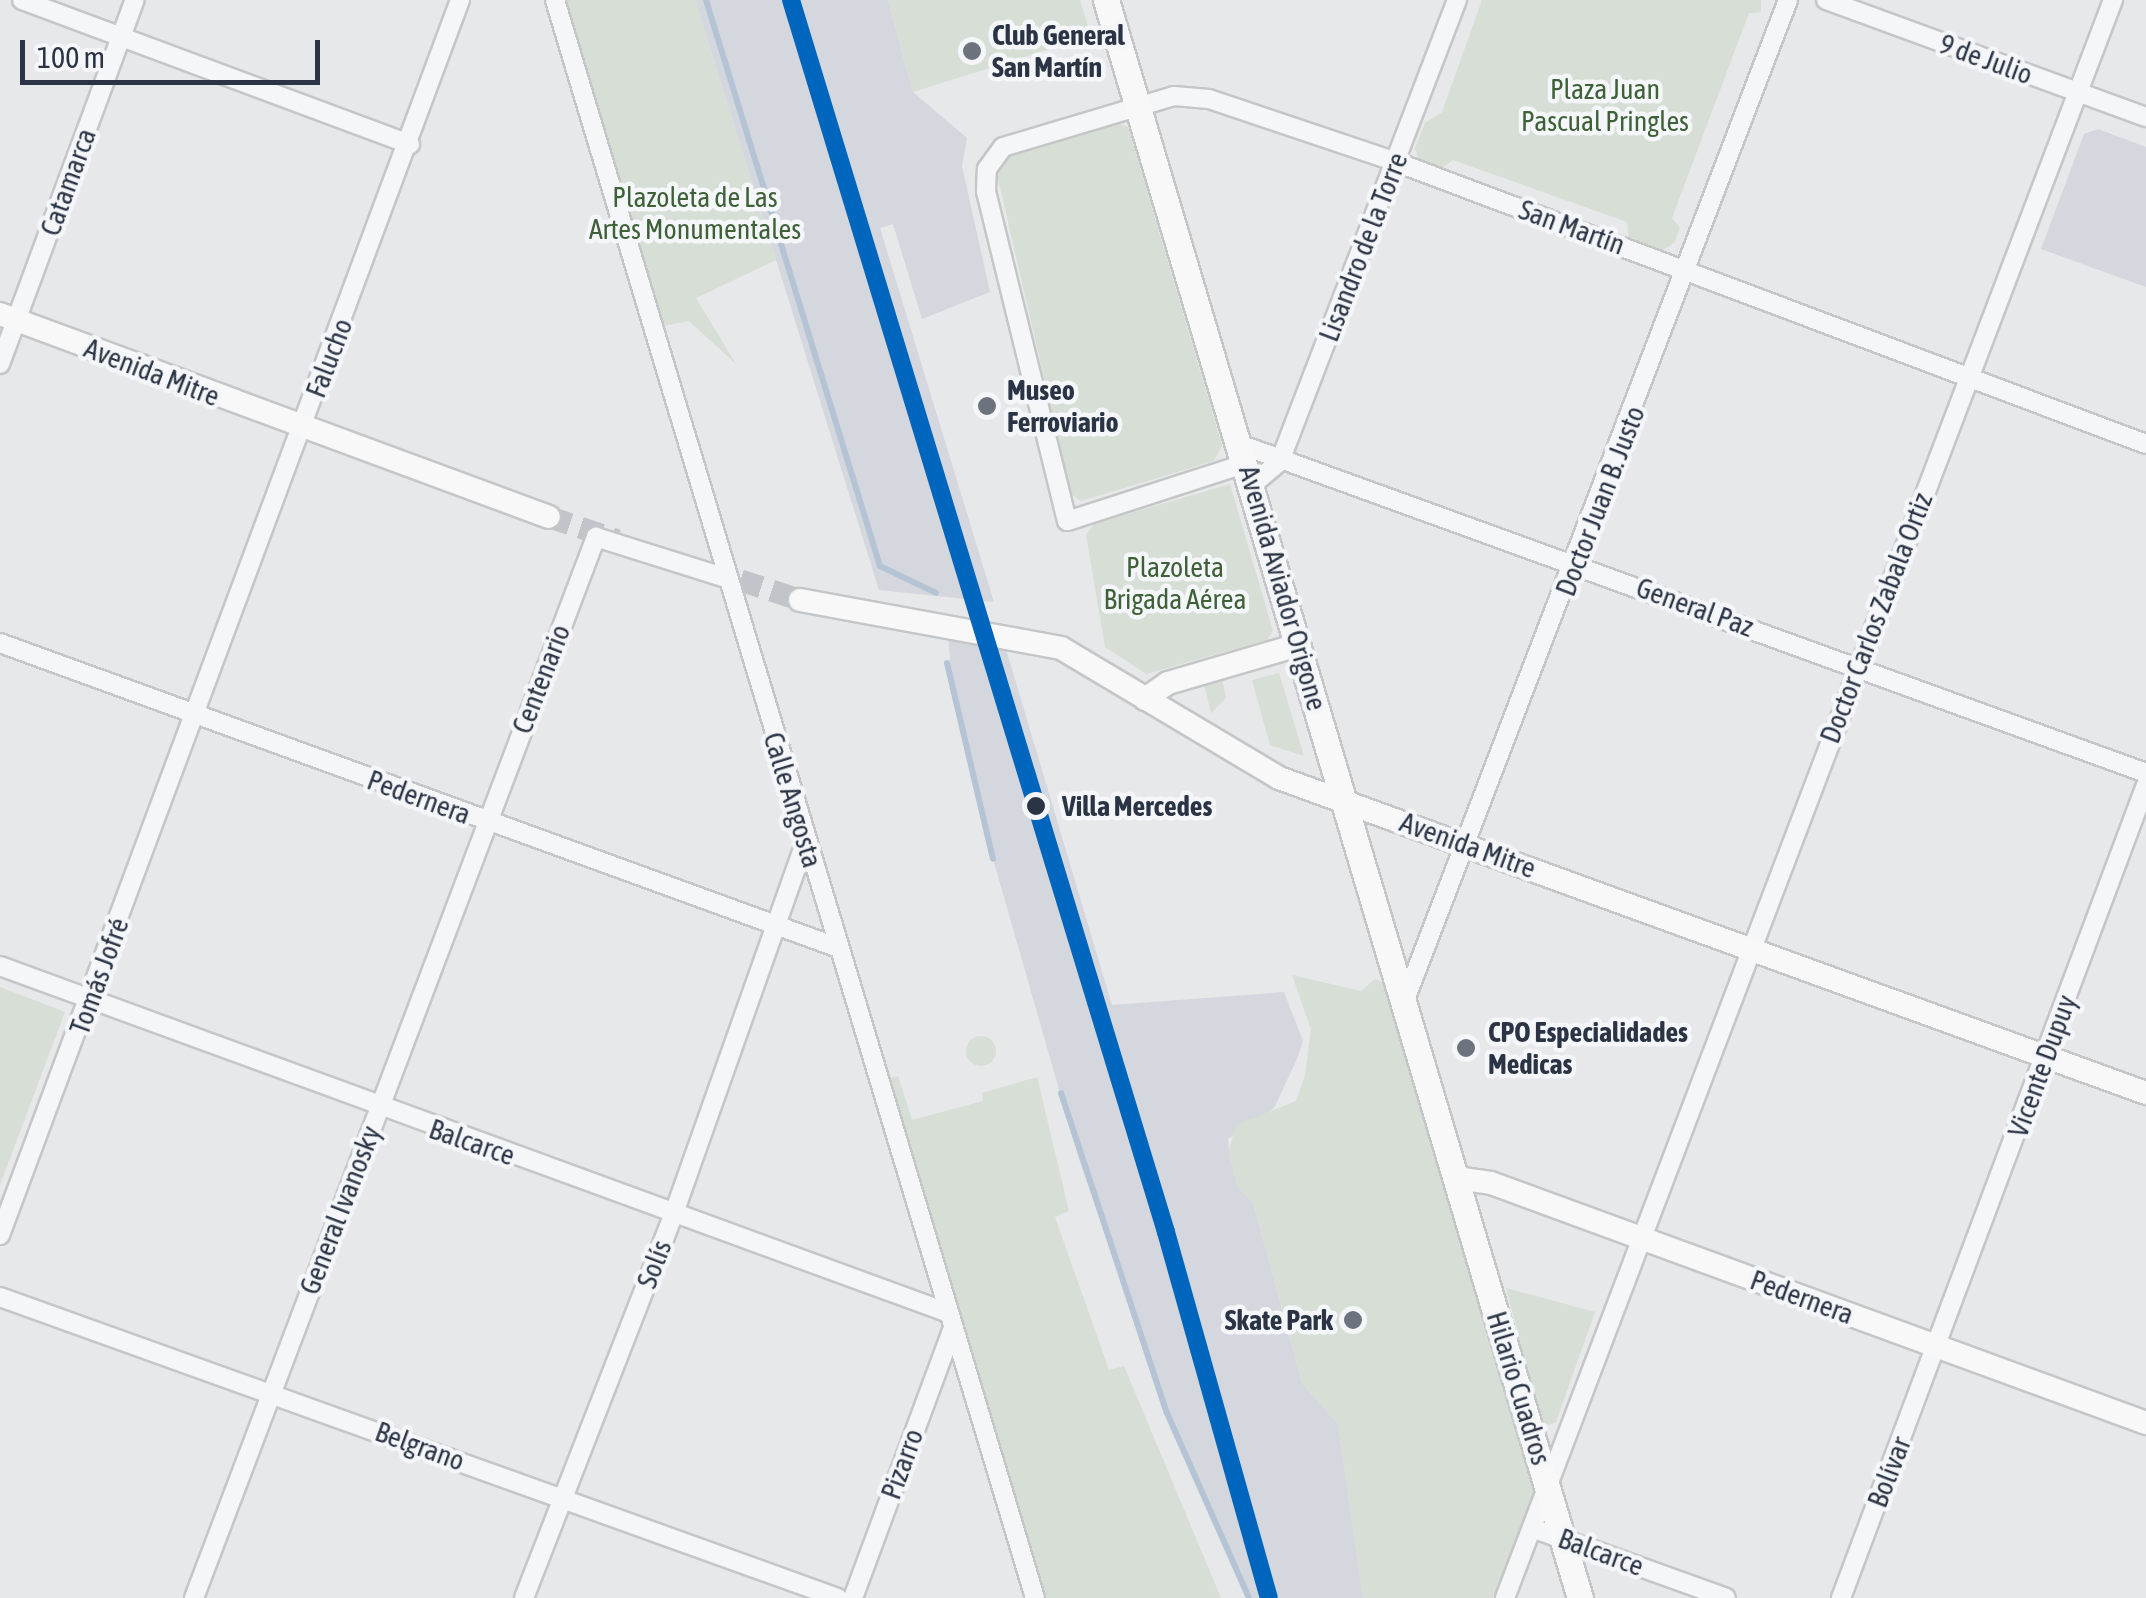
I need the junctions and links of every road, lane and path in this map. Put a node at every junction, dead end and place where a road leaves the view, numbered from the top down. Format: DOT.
graph roads {
  1 [pos="22,0"];
  2 [pos="135,0"];
  3 [pos="460,0"];
  4 [pos="555,0"];
  5 [pos="1106,0"];
  6 [pos="1457,0"];
  7 [pos="1788,0"];
  8 [pos="1826,0"];
  9 [pos="2113,0"];
  10 [pos="122,36"];
  11 [pos="2078,92"];
  12 [pos="1138,107"];
  13 [pos="2146,117"];
  14 [pos="410,144"];
  15 [pos="1396,162"];
  16 [pos="1687,270"];
  17 [pos="8,317"];
  18 [pos="0,364"];
  19 [pos="1967,378"];
  20 [pos="304,429"];
  21 [pos="2146,444"];
  22 [pos="1280,460"];
  23 [pos="1248,464"];
  24 [pos="549,517"];
  25 [pos="1577,564"];
  26 [pos="726,578"];
  27 [pos="800,600"];
  28 [pos="0,643"];
  29 [pos="1298,645"];
  30 [pos="1857,667"];
  31 [pos="1145,699"];
  32 [pos="193,716"];
  33 [pos="2146,773"];
  34 [pos="2146,785"];
  35 [pos="1344,800"];
  36 [pos="486,822"];
  37 [pos="806,840"];
  38 [pos="1465,844"];
  39 [pos="778,928"];
  40 [pos="839,948"];
  41 [pos="1753,948"];
  42 [pos="0,966"];
  43 [pos="91,999"];
  44 [pos="1405,1000"];
  45 [pos="2045,1056"];
  46 [pos="2146,1093"];
  47 [pos="378,1109"];
  48 [pos="1456,1178"];
  49 [pos="674,1213"];
  50 [pos="0,1236"];
  51 [pos="1640,1237"];
  52 [pos="0,1298"];
  53 [pos="949,1321"];
  54 [pos="1937,1346"];
  55 [pos="272,1392"];
  56 [pos="2146,1424"];
  57 [pos="1548,1486"];
  58 [pos="563,1498"];
  59 [pos="1532,1528"];
  60 [pos="1561,1538"];
  61 [pos="194,1598"];
  62 [pos="524,1598"];
  63 [pos="838,1598"];
  64 [pos="853,1598"];
  65 [pos="1035,1598"];
  66 [pos="1505,1598"];
  67 [pos="1580,1598"];
  68 [pos="1726,1598"];
  69 [pos="1842,1598"];
  1 -- 10 [label="street"];
  2 -- 10 [label="street, Catamarca"];
  3 -- 14 [label="street, Falucho"];
  4 -- 26 [label="street, Calle Angosta"];
  5 -- 12 [label="main road, Avenida Aviador Origone"];
  6 -- 15 [label="street, Lisandro de la Torre"];
  7 -- 16 [label="street, Doctor Juan B. Justo"];
  8 -- 11 [label="street, 9 de Julio"];
  9 -- 11 [label="street, Doctor Carlos Zabala Ortiz"];
  10 -- 14 [label="street"];
  10 -- 17 [label="street, Catamarca"];
  11 -- 13 [label="street, 9 de Julio"];
  11 -- 19 [label="street, Doctor Carlos Zabala Ortiz"];
  12 -- 15 [label="street, San Martín"];
  12 -- 23 [label="main road, Avenida Aviador Origone"];
  12 -- 23 [label="street, San Martín"];
  14 -- 20 [label="street, Falucho"];
  15 -- 16 [label="street, San Martín"];
  15 -- 22 [label="street, Lisandro de la Torre"];
  16 -- 19 [label="street, San Martín"];
  16 -- 25 [label="street, Doctor Juan B. Justo"];
  17 -- 18 [label="street, Catamarca"];
  17 -- 20 [label="main road, Avenida Mitre"];
  19 -- 21 [label="street, San Martín"];
  19 -- 30 [label="street, Doctor Carlos Zabala Ortiz"];
  20 -- 24 [label="main road, Avenida Mitre"];
  20 -- 32 [label="street, Falucho"];
  22 -- 23 [label="street, General Paz"];
  22 -- 23 [label="street, Lisandro de la Torre"];
  22 -- 25 [label="street, General Paz"];
  23 -- 29 [label="main road, Avenida Aviador Origone"];
  25 -- 30 [label="street, General Paz"];
  25 -- 38 [label="street, Doctor Juan B. Justo"];
  26 -- 36 [label="street, Centenario"];
  26 -- 37 [label="street, Calle Angosta"];
  27 -- 31 [label="main road, Avenida Mitre"];
  28 -- 32 [label="street, Pedernera"];
  29 -- 31 [label="main road"];
  29 -- 35 [label="main road, Avenida Aviador Origone"];
  30 -- 33 [label="street, General Paz"];
  30 -- 41 [label="street, Doctor Carlos Zabala Ortiz"];
  31 -- 35 [label="main road, Avenida Mitre"];
  32 -- 36 [label="street, Pedernera"];
  32 -- 43 [label="street, Tomás Jofré"];
  34 -- 45 [label="street, Vicente Dupuy"];
  35 -- 38 [label="main road, Avenida Mitre"];
  35 -- 44 [label="main road, Avenida Aviador Origone"];
  36 -- 39 [label="street, Pedernera"];
  36 -- 47 [label="street, General Ivanosky"];
  37 -- 39 [label="street, Solís"];
  37 -- 40 [label="street, Calle Angosta"];
  38 -- 41 [label="main road, Avenida Mitre"];
  38 -- 44 [label="street, Doctor Juan B. Justo"];
  39 -- 40 [label="street, Pedernera"];
  39 -- 49 [label="street, Solís"];
  40 -- 53 [label="street, Calle Angosta"];
  41 -- 45 [label="main road, Avenida Mitre"];
  41 -- 51 [label="street, Doctor Carlos Zabala Ortiz"];
  42 -- 43 [label="street, Balcarce"];
  43 -- 47 [label="street, Balcarce"];
  43 -- 50 [label="street, Tomás Jofré"];
  44 -- 48 [label="main road, Avenida Aviador Origone"];
  45 -- 46 [label="main road, Avenida Mitre"];
  45 -- 54 [label="street, Vicente Dupuy"];
  47 -- 49 [label="street, Balcarce"];
  47 -- 55 [label="street, General Ivanosky"];
  48 -- 51 [label="main road, Pedernera"];
  48 -- 57 [label="main road, Hilario Cuadros"];
  49 -- 53 [label="street, Balcarce"];
  49 -- 58 [label="street, Solís"];
  51 -- 54 [label="main road, Pedernera"];
  51 -- 57 [label="street, Doctor Carlos Zabala Ortiz"];
  52 -- 55 [label="street, Belgrano"];
  53 -- 64 [label="street, Pizarro"];
  53 -- 65 [label="street, Calle Angosta"];
  54 -- 56 [label="main road, Pedernera"];
  54 -- 69 [label="street, Bolívar"];
  55 -- 58 [label="street, Belgrano"];
  55 -- 61 [label="street, General Ivanosky"];
  57 -- 59 [label="street, Doctor Carlos Zabala Ortiz"];
  57 -- 60 [label="main road, Hilario Cuadros"];
  58 -- 62 [label="street, Solís"];
  58 -- 63 [label="street, Belgrano"];
  59 -- 60 [label="street, Balcarce"];
  59 -- 66 [label="street, Doctor Carlos Zabala Ortiz"];
  60 -- 67 [label="main road, Hilario Cuadros"];
  60 -- 68 [label="street, Balcarce"];
}
